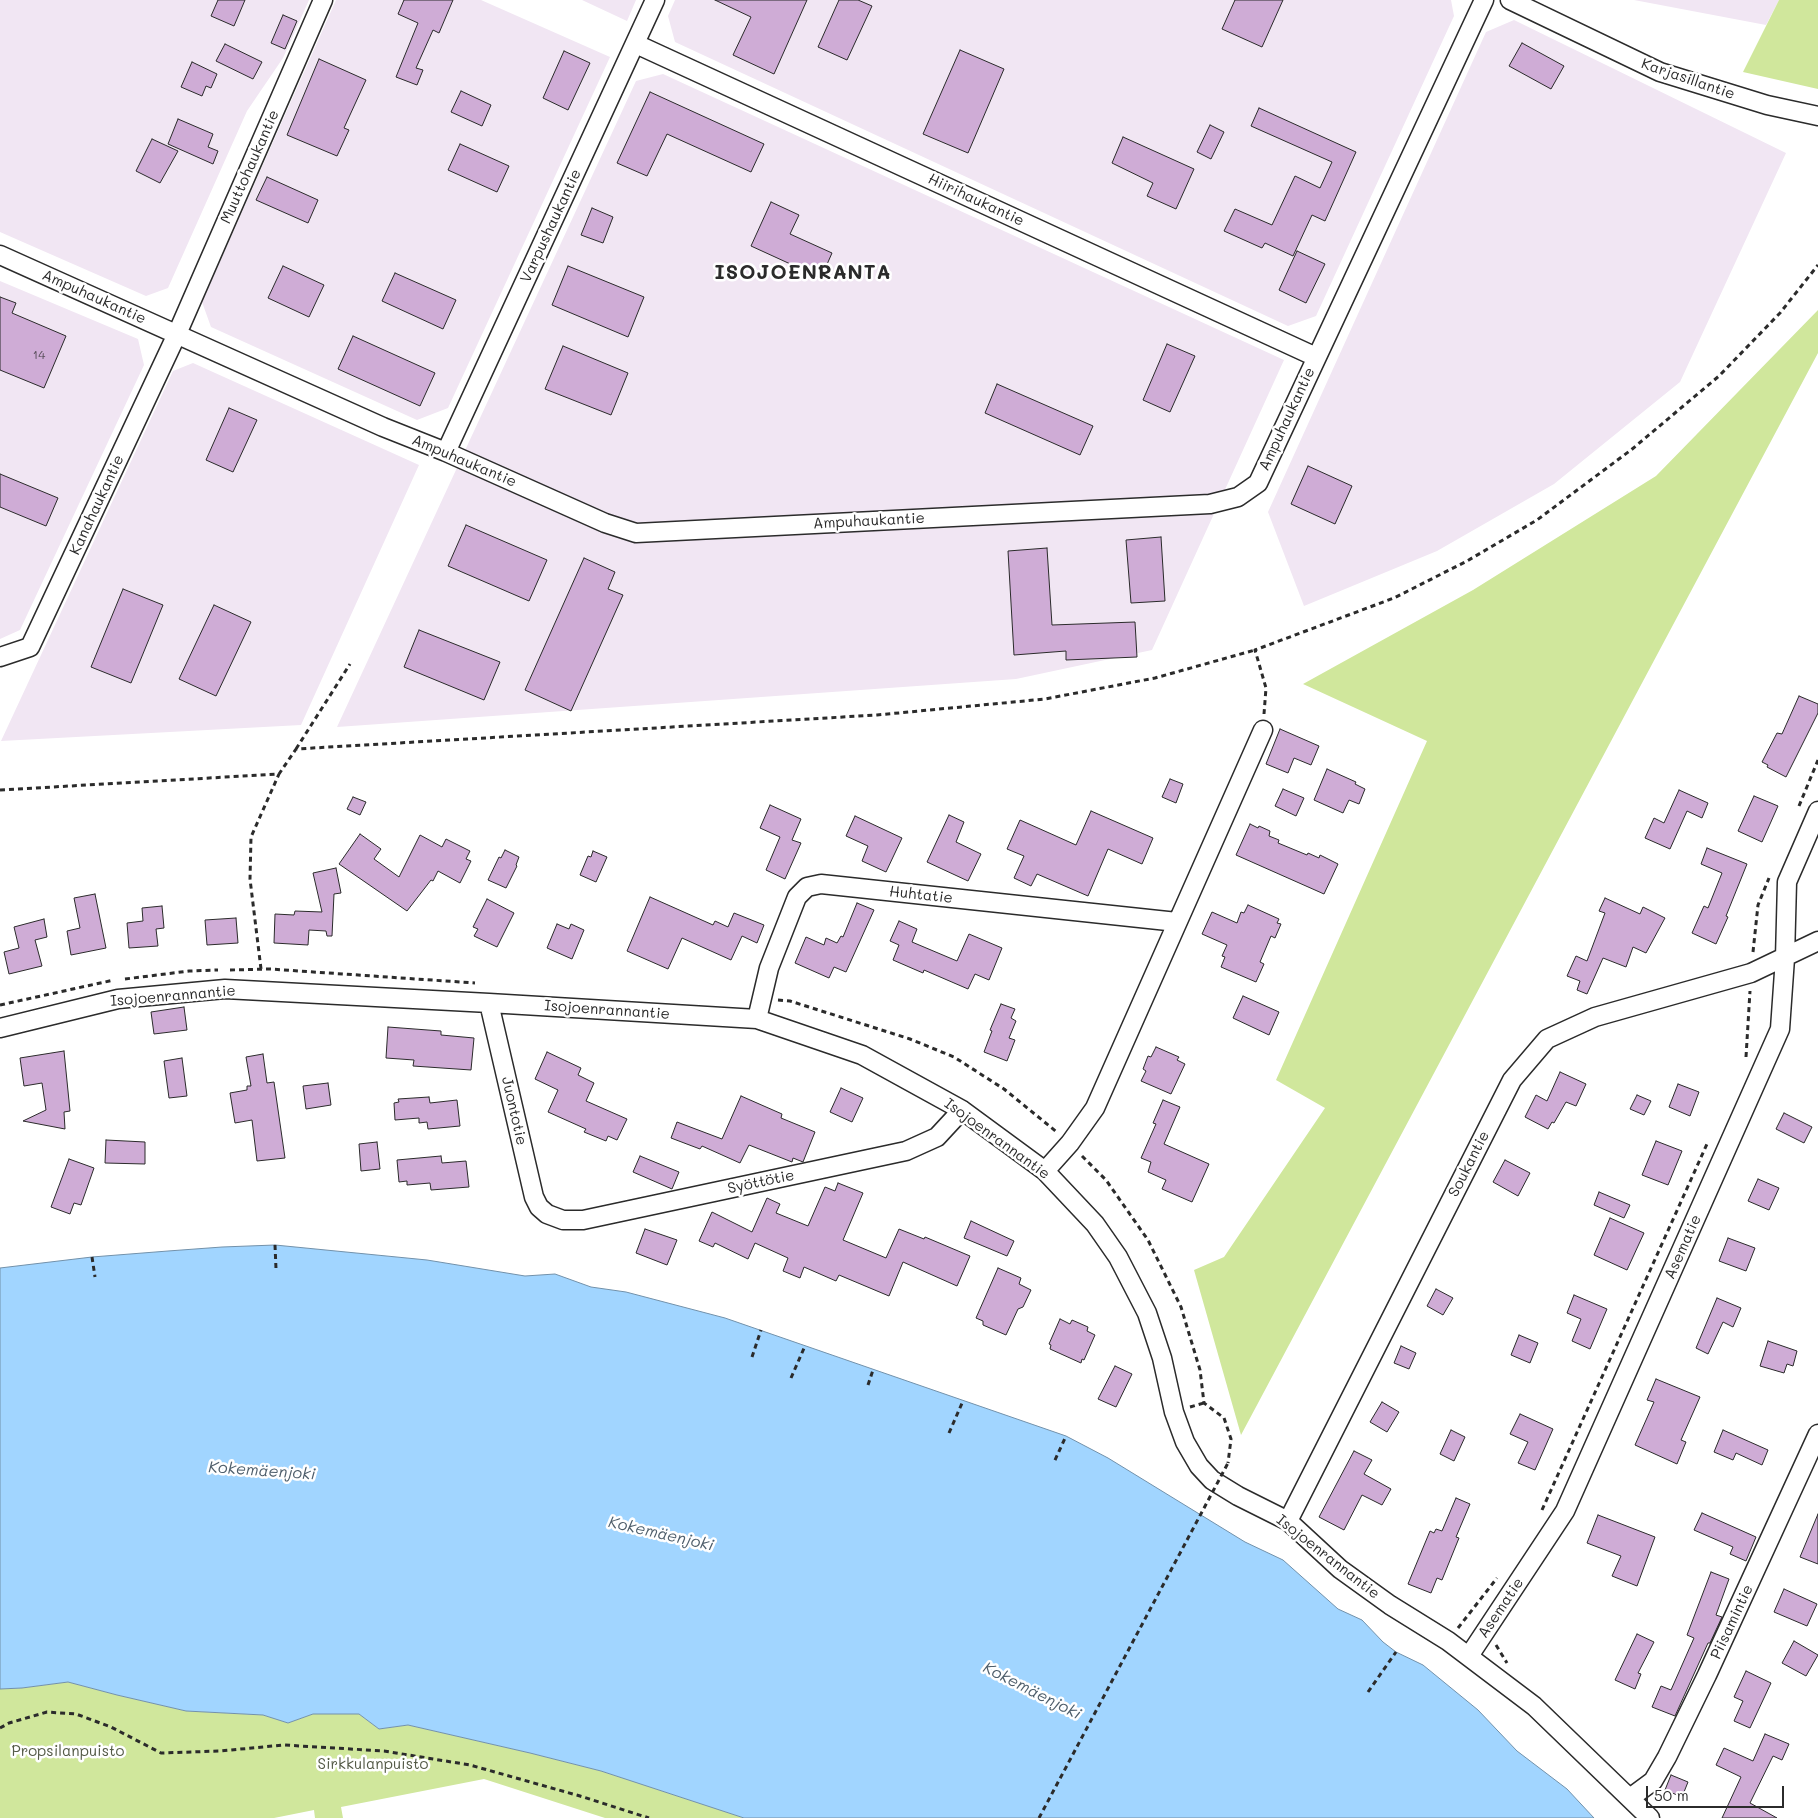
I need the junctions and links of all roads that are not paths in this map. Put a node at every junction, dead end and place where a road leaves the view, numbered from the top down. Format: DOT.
graph roads {
  1 [pos="323,0"];
  2 [pos="656,0"];
  3 [pos="1484,0"];
  4 [pos="1510,0"];
  5 [pos="636,44"];
  6 [pos="1818,116"];
  7 [pos="0,255"];
  8 [pos="176,334"];
  9 [pos="1316,357"];
  10 [pos="446,452"];
  11 [pos="0,656"];
  12 [pos="1263,730"];
  13 [pos="1818,811"];
  14 [pos="1177,922"];
  15 [pos="1818,941"];
  16 [pos="1785,958"];
  17 [pos="489,1003"];
  18 [pos="757,1019"];
  19 [pos="0,1028"];
  20 [pos="962,1110"];
  21 [pos="1045,1171"];
  22 [pos="548,1214"];
  23 [pos="1818,1434"];
  24 [pos="1288,1521"];
  25 [pos="1469,1656"];
  26 [pos="1630,1798"];
  27 [pos="1650,1818"];
  1 -- 8 [label="street, Muuttohaukantie"];
  2 -- 5 [label="street, Varpushaukantie"];
  3 -- 9 [label="street, Ampuhaukantie"];
  4 -- 6 [label="street, Karjasillantie"];
  5 -- 9 [label="street, Hiirihaukantie"];
  5 -- 10 [label="street, Varpushaukantie"];
  7 -- 8 [label="street, Ampuhaukantie"];
  8 -- 10 [label="street, Ampuhaukantie"];
  8 -- 11 [label="street, Kanahaukantie"];
  9 -- 10 [label="street, Ampuhaukantie"];
  12 -- 14 [label="street"];
  13 -- 16 [label="street, Asematie"];
  14 -- 18 [label="street, Huhtatie"];
  14 -- 21 [label="street"];
  15 -- 16 [label="street, Soukantie"];
  16 -- 24 [label="street, Soukantie"];
  16 -- 25 [label="street, Asematie"];
  17 -- 18 [label="street, Isojoenrannantie"];
  17 -- 19 [label="street, Isojoenrannantie"];
  17 -- 22 [label="street, Juontotie"];
  18 -- 20 [label="street, Isojoenrannantie"];
  20 -- 21 [label="street, Isojoenrannantie"];
  20 -- 22 [label="street, Syöttötie"];
  21 -- 24 [label="street, Isojoenrannantie"];
  23 -- 26 [label="street, Piisamintie"];
  24 -- 25 [label="street, Isojoenrannantie"];
  25 -- 26 [label="street, Isojoenrannantie"];
  26 -- 27 [label="street, Isojoenrannantie"];
}
